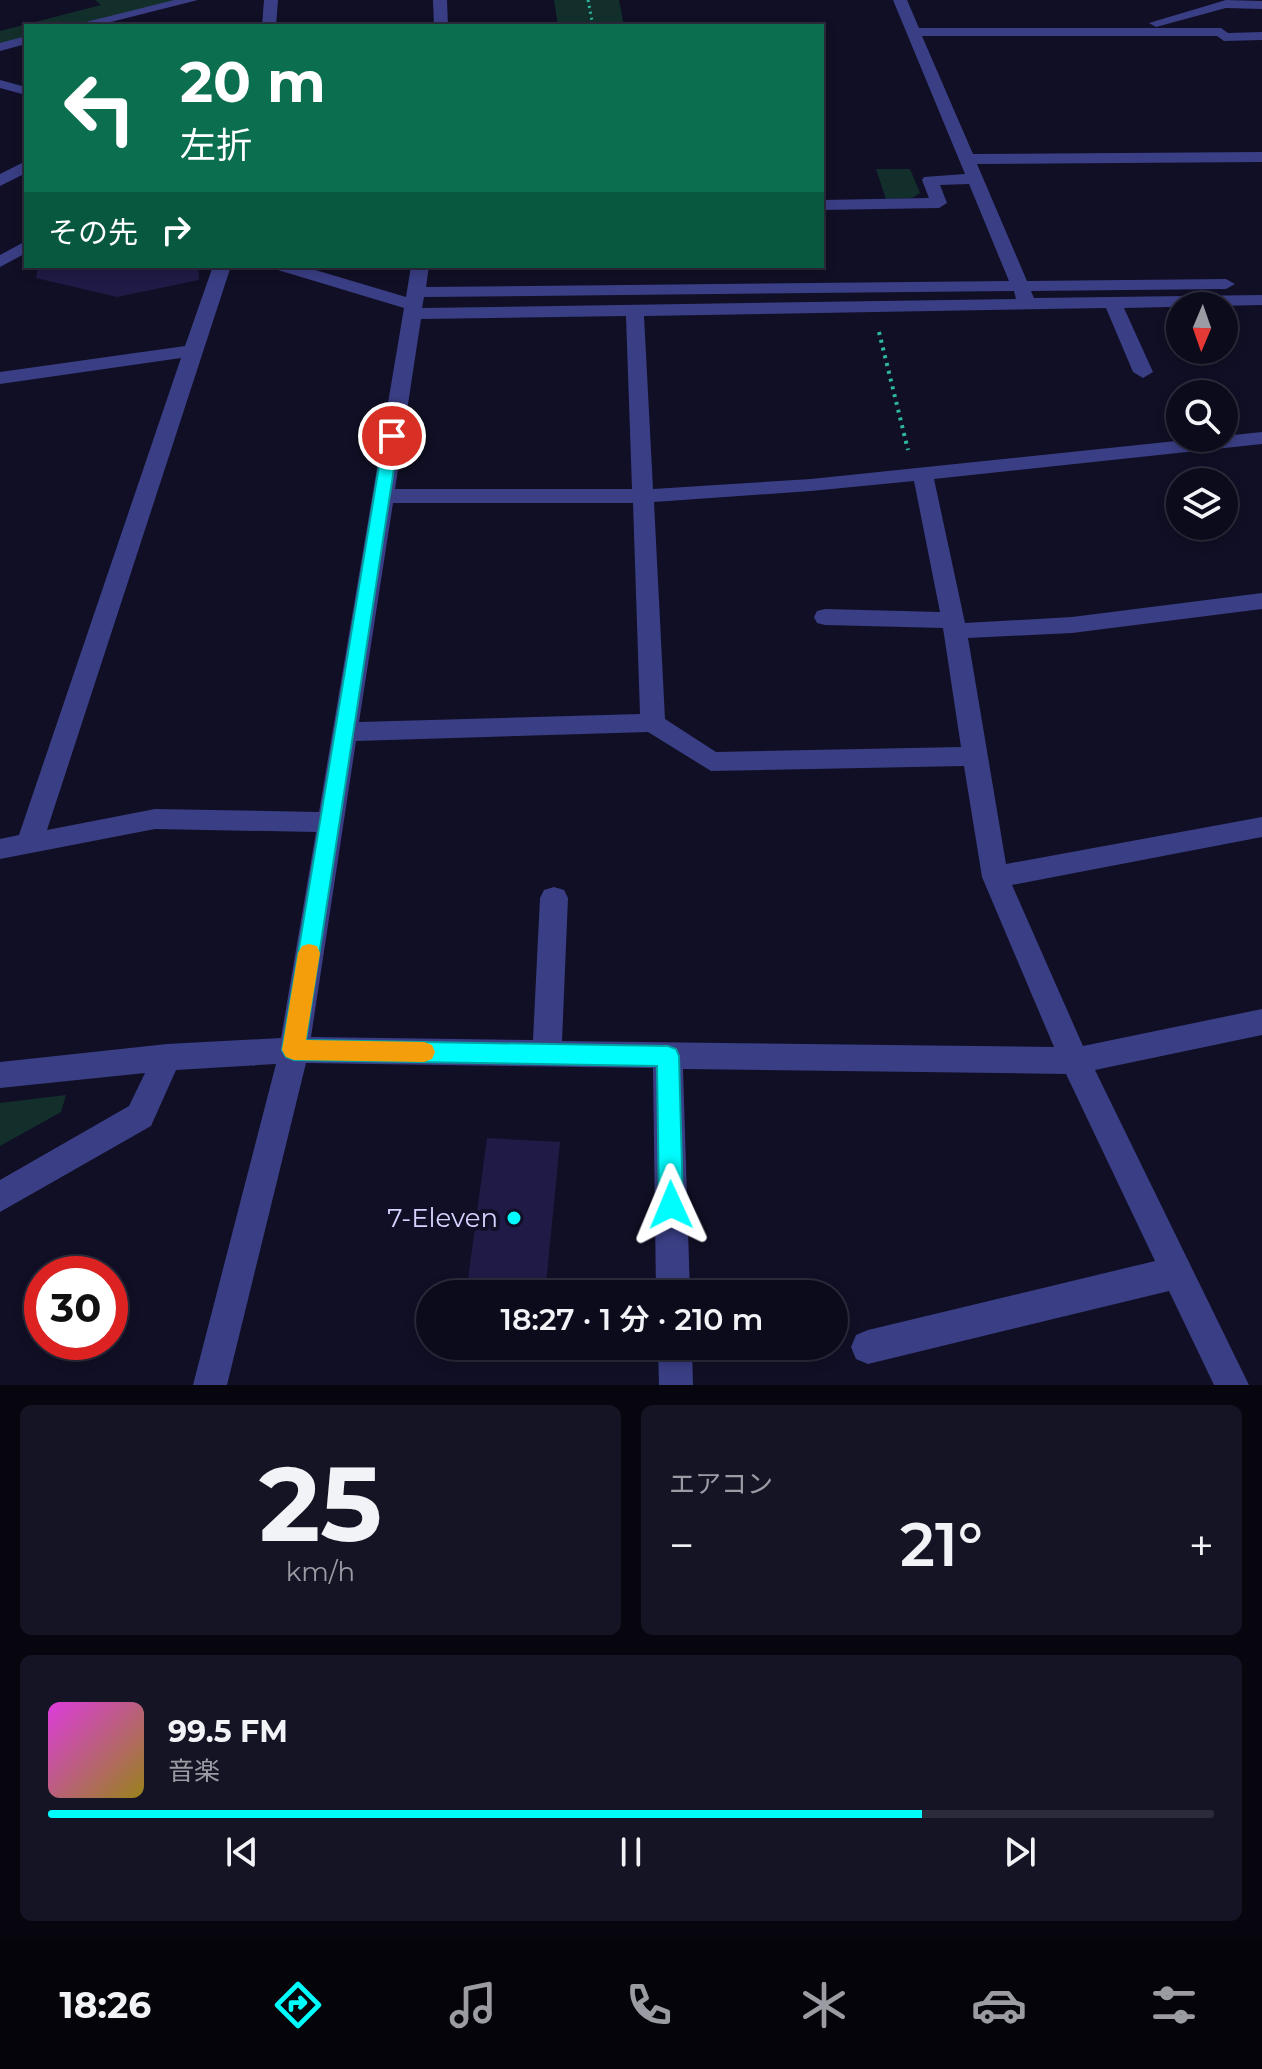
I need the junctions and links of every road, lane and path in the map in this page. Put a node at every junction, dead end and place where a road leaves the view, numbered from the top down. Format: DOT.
graph roads {
  1 [pos="191,0"];
  2 [pos="271,0"];
  3 [pos="440,0"];
  4 [pos="588,0"];
  5 [pos="900,0"];
  6 [pos="1239,4"];
  7 [pos="1262,5"];
  8 [pos="1262,14"];
  9 [pos="95,24"];
  10 [pos="269,24"];
  11 [pos="441,24"];
  12 [pos="593,24"];
  13 [pos="1086,31"];
  14 [pos="914,32"];
  15 [pos="1262,36"];
  16 [pos="24,41"];
  17 [pos="0,47"];
  18 [pos="0,84"];
  19 [pos="24,90"];
  20 [pos="1262,157"];
  21 [pos="967,159"];
  22 [pos="24,167"];
  23 [pos="1,179"];
  24 [pos="976,179"];
  25 [pos="24,185"];
  26 [pos="824,205"];
  27 [pos="24,247"];
  28 [pos="0,262"];
  29 [pos="221,268"];
  30 [pos="291,268"];
  31 [pos="420,268"];
  32 [pos="637,268"];
  33 [pos="1262,284"];
  34 [pos="637,290"];
  35 [pos="1024,295"];
  36 [pos="1262,300"];
  37 [pos="1113,303"];
  38 [pos="414,304"];
  39 [pos="635,311"];
  40 [pos="879,330"];
  41 [pos="193,351"];
  42 [pos="1143,372"];
  43 [pos="0,378"];
  44 [pos="1262,438"];
  45 [pos="918,474"];
  46 [pos="381,496"];
  47 [pos="641,496"];
  48 [pos="1262,601"];
  49 [pos="825,617"];
  50 [pos="954,625"];
  51 [pos="653,723"];
  52 [pos="344,732"];
  53 [pos="977,756"];
  54 [pos="330,822"];
  55 [pos="1262,827"];
  56 [pos="29,843"];
  57 [pos="0,849"];
  58 [pos="995,877"];
  59 [pos="554,898"];
  60 [pos="1262,1022"];
  61 [pos="294,1050"];
  62 [pos="547,1053"];
  63 [pos="668,1056"];
  64 [pos="167,1057"];
  65 [pos="1075,1061"];
  66 [pos="0,1075"];
  67 [pos="0,1197"];
  68 [pos="1178,1272"];
  69 [pos="673,1280"];
  70 [pos="868,1347"];
  71 [pos="675,1360"];
  72 [pos="210,1385"];
  73 [pos="676,1385"];
  74 [pos="1232,1385"];
  1 -- 9 [label="street"];
  2 -- 10 [label="street"];
  3 -- 11 [label="street"];
  4 -- 12 [label="path"];
  5 -- 14 [label="street"];
  6 -- 7 [label="street"];
  6 -- 8 [label="street"];
  6 -- 13 [label="street"];
  13 -- 14 [label="street"];
  13 -- 15 [label="street"];
  14 -- 21 [label="street"];
  16 -- 17 [label="street"];
  18 -- 19 [label="street"];
  20 -- 21 [label="street"];
  21 -- 24 [label="street"];
  22 -- 23 [label="street"];
  23 -- 25 [label="street"];
  24 -- 26 [label="street"];
  24 -- 35 [label="street"];
  27 -- 28 [label="street"];
  29 -- 41 [label="street"];
  30 -- 38 [label="street"];
  31 -- 38 [label="street"];
  32 -- 34 [label="street"];
  33 -- 35 [label="street"];
  34 -- 35 [label="street"];
  34 -- 38 [label="street"];
  35 -- 37 [label="street"];
  35 -- 39 [label="street"];
  36 -- 37 [label="street"];
  37 -- 42 [label="street"];
  38 -- 39 [label="street"];
  38 -- 46 [label="street"];
  39 -- 47 [label="street"];
  40 -- 45 [label="path"];
  41 -- 43 [label="street"];
  41 -- 56 [label="street"];
  44 -- 45 [label="street"];
  45 -- 47 [label="street"];
  45 -- 50 [label="street"];
  46 -- 47 [label="street"];
  46 -- 52 [label="street"];
  47 -- 51 [label="street"];
  48 -- 50 [label="street"];
  49 -- 50 [label="street"];
  50 -- 53 [label="street"];
  51 -- 52 [label="street"];
  51 -- 53 [label="street"];
  52 -- 54 [label="street"];
  53 -- 58 [label="street"];
  54 -- 56 [label="street"];
  54 -- 61 [label="street"];
  55 -- 58 [label="street"];
  56 -- 57 [label="street"];
  58 -- 65 [label="street"];
  59 -- 62 [label="street"];
  60 -- 65 [label="street"];
  61 -- 62 [label="street"];
  61 -- 64 [label="street"];
  61 -- 72 [label="street"];
  62 -- 63 [label="street"];
  63 -- 65 [label="street"];
  63 -- 69 [label="street"];
  64 -- 66 [label="street"];
  64 -- 67 [label="street"];
  65 -- 68 [label="street"];
  68 -- 70 [label="street"];
  68 -- 74 [label="street"];
  71 -- 73 [label="street"];
}
